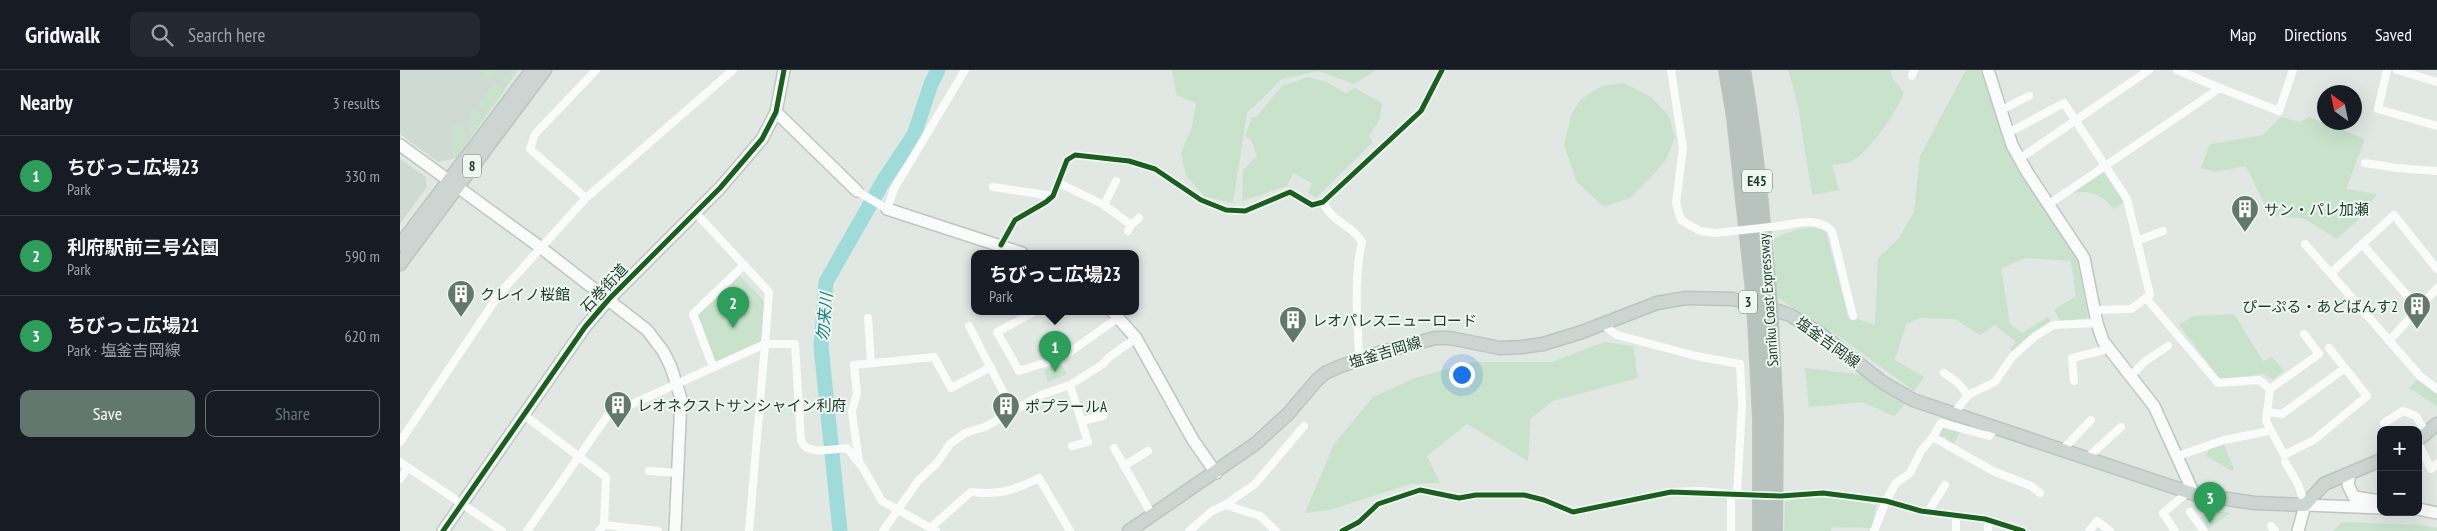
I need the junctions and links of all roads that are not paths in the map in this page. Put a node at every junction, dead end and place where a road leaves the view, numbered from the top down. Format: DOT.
graph roads {
  1 [pos="532,70"];
  2 [pos="545,70"];
  3 [pos="596,70"];
  4 [pos="733,70"];
  5 [pos="784,70"];
  6 [pos="965,70"];
  7 [pos="1442,70"];
  8 [pos="1671,70"];
  9 [pos="1727,70"];
  10 [pos="1742,70"];
  11 [pos="1988,70"];
  12 [pos="2149,70"];
  13 [pos="2177,70"];
  14 [pos="2204,70"];
  15 [pos="2292,70"];
  16 [pos="2387,70"];
  17 [pos="2397,70"];
  18 [pos="2202,79"];
  19 [pos="2437,82"];
  20 [pos="2220,88"];
  21 [pos="2029,96"];
  22 [pos="2001,110"];
  23 [pos="776,112"];
  24 [pos="2074,121"];
  25 [pos="2437,126"];
  26 [pos="2008,133"];
  27 [pos="400,145"];
  28 [pos="2019,159"];
  29 [pos="2365,163"];
  30 [pos="2105,166"];
  31 [pos="2437,171"];
  32 [pos="1116,182"];
  33 [pos="1059,183"];
  34 [pos="452,184"];
  35 [pos="993,187"];
  36 [pos="856,191"];
  37 [pos="1053,196"];
  38 [pos="586,198"];
  39 [pos="1323,202"];
  40 [pos="2049,204"];
  41 [pos="1104,205"];
  42 [pos="886,208"];
  43 [pos="695,212"];
  44 [pos="1139,218"];
  45 [pos="2163,231"];
  46 [pos="2137,240"];
  47 [pos="2305,244"];
  48 [pos="2362,244"];
  49 [pos="400,245"];
  50 [pos="1001,245"];
  51 [pos="540,246"];
  52 [pos="1014,250"];
  53 [pos="400,264"];
  54 [pos="744,265"];
  55 [pos="2437,269"];
  56 [pos="2330,274"];
  57 [pos="2437,288"];
  58 [pos="1761,291"];
  59 [pos="2146,298"];
  60 [pos="609,299"];
  61 [pos="2418,308"];
  62 [pos="2095,310"];
  63 [pos="1029,315"];
  64 [pos="1115,315"];
  65 [pos="1117,315"];
  66 [pos="1853,316"];
  67 [pos="868,318"];
  68 [pos="1763,320"];
  69 [pos="2097,322"];
  70 [pos="1602,324"];
  71 [pos="969,326"];
  72 [pos="2304,334"];
  73 [pos="1136,338"];
  74 [pos="2389,341"];
  75 [pos="765,344"];
  76 [pos="2168,346"];
  77 [pos="2330,348"];
  78 [pos="2108,349"];
  79 [pos="2065,353"];
  80 [pos="2072,358"];
  81 [pos="1358,360"];
  82 [pos="871,364"];
  83 [pos="713,367"];
  84 [pos="991,367"];
  85 [pos="2345,368"];
  86 [pos="1944,373"];
  87 [pos="2131,376"];
  88 [pos="2074,381"];
  89 [pos="677,383"];
  90 [pos="1070,385"];
  91 [pos="950,388"];
  92 [pos="2270,389"];
  93 [pos="2437,389"];
  94 [pos="942,392"];
  95 [pos="1968,396"];
  96 [pos="1014,411"];
  97 [pos="2267,412"];
  98 [pos="524,415"];
  99 [pos="1953,415"];
  100 [pos="1103,416"];
  101 [pos="2091,420"];
  102 [pos="1082,421"];
  103 [pos="2384,423"];
  104 [pos="2437,424"];
  105 [pos="1304,426"];
  106 [pos="2418,426"];
  107 [pos="1996,427"];
  108 [pos="2121,427"];
  109 [pos="2269,431"];
  110 [pos="1933,437"];
  111 [pos="2422,438"];
  112 [pos="400,442"];
  113 [pos="2422,442"];
  114 [pos="1072,446"];
  115 [pos="1114,448"];
  116 [pos="2062,450"];
  117 [pos="1148,451"];
  118 [pos="579,456"];
  119 [pos="2178,456"];
  120 [pos="2086,458"];
  121 [pos="400,462"];
  122 [pos="859,462"];
  123 [pos="2285,462"];
  124 [pos="2377,462"];
  125 [pos="2437,464"];
  126 [pos="1124,466"];
  127 [pos="408,468"];
  128 [pos="649,471"];
  129 [pos="1216,472"];
  130 [pos="678,473"];
  131 [pos="2350,473"];
  132 [pos="400,479"];
  133 [pos="1945,485"];
  134 [pos="2040,493"];
  135 [pos="2191,493"];
  136 [pos="1737,495"];
  137 [pos="2377,500"];
  138 [pos="1886,501"];
  139 [pos="462,504"];
  140 [pos="1225,505"];
  141 [pos="2305,505"];
  142 [pos="2377,508"];
  143 [pos="2422,510"];
  144 [pos="896,511"];
  145 [pos="1928,512"];
  146 [pos="2190,512"];
  147 [pos="2437,513"];
  148 [pos="1152,515"];
  149 [pos="1956,516"];
  150 [pos="1988,520"];
  151 [pos="602,528"];
  152 [pos="933,529"];
  153 [pos="443,531"];
  154 [pos="502,531"];
  155 [pos="527,531"];
  156 [pos="658,531"];
  157 [pos="675,531"];
  158 [pos="749,531"];
  159 [pos="883,531"];
  160 [pos="1070,531"];
  161 [pos="1129,531"];
  162 [pos="1189,531"];
  163 [pos="1276,531"];
  164 [pos="1342,531"];
  165 [pos="1731,531"];
  166 [pos="1761,531"];
  167 [pos="1774,531"];
  168 [pos="1874,531"];
  169 [pos="1956,531"];
  170 [pos="1988,531"];
  171 [pos="2023,531"];
  172 [pos="2089,531"];
  173 [pos="2110,531"];
  174 [pos="2175,531"];
  175 [pos="2204,531"];
  176 [pos="2298,531"];
  1 -- 34 [label="main road, 8"];
  2 -- 34 [label="main road, 8"];
  3 -- 38 [label="street"];
  4 -- 38 [label="street"];
  5 -- 23 [label="street, 石巻街道"];
  6 -- 42 [label="street"];
  7 -- 39 [label="street"];
  8 -- 66 [label="street, bridge"];
  9 -- 58 [label="highway, Sanriku Coast Expressway / E45"];
  10 -- 58 [label="highway, Sanriku Coast Expressway / E45"];
  11 -- 22 [label="street"];
  12 -- 24 [label="street"];
  13 -- 18 [label="street"];
  14 -- 18 [label="street"];
  15 -- 20 [label="street"];
  16 -- 25 [label="street"];
  17 -- 19 [label="street"];
  18 -- 20 [label="street"];
  20 -- 30 [label="street"];
  21 -- 22 [label="street"];
  22 -- 26 [label="street"];
  23 -- 36 [label="street"];
  23 -- 43 [label="street, 石巻街道"];
  24 -- 26 [label="street"];
  24 -- 28 [label="street"];
  24 -- 30 [label="street"];
  26 -- 28 [label="street"];
  27 -- 34 [label="street"];
  28 -- 40 [label="street"];
  29 -- 31 [label="street"];
  30 -- 40 [label="street"];
  30 -- 46 [label="street"];
  32 -- 41 [label="street"];
  33 -- 37 [label="street"];
  33 -- 39 [label="street"];
  33 -- 41 [label="street"];
  34 -- 49 [label="main road, 8"];
  34 -- 51 [label="street"];
  34 -- 53 [label="main road, 8"];
  35 -- 37 [label="street"];
  36 -- 42 [label="street"];
  37 -- 50 [label="street"];
  38 -- 51 [label="street"];
  39 -- 81 [label="street"];
  40 -- 62 [label="street"];
  41 -- 44 [label="street"];
  42 -- 50 [label="street"];
  43 -- 54 [label="street"];
  43 -- 60 [label="street, 石巻街道"];
  45 -- 46 [label="street"];
  46 -- 59 [label="street"];
  47 -- 56 [label="street"];
  48 -- 55 [label="street"];
  48 -- 56 [label="street"];
  48 -- 61 [label="street"];
  50 -- 52 [label="street"];
  51 -- 60 [label="street"];
  51 -- 112 [label="street"];
  54 -- 75 [label="street"];
  54 -- 83 [label="street"];
  56 -- 74 [label="street"];
  57 -- 61 [label="street"];
  58 -- 68 [label="highway, Sanriku Coast Expressway / E45, bridge"];
  59 -- 62 [label="street"];
  59 -- 92 [label="street"];
  60 -- 89 [label="street"];
  60 -- 98 [label="street, 石巻街道"];
  61 -- 74 [label="street"];
  62 -- 69 [label="street"];
  63 -- 64 [label="street"];
  65 -- 73 [label="street"];
  67 -- 82 [label="street"];
  68 -- 166 [label="highway, Sanriku Coast Expressway / E45"];
  68 -- 167 [label="highway, Sanriku Coast Expressway / E45"];
  69 -- 78 [label="street"];
  69 -- 95 [label="street"];
  70 -- 81 [label="main road, 塩釜吉岡線 / 3"];
  70 -- 99 [label="main road, 塩釜吉岡線 / 3"];
  70 -- 136 [label="street"];
  71 -- 84 [label="street"];
  72 -- 92 [label="street"];
  73 -- 90 [label="street"];
  73 -- 129 [label="street"];
  74 -- 93 [label="street"];
  75 -- 83 [label="street"];
  75 -- 122 [label="street"];
  75 -- 158 [label="street"];
  76 -- 87 [label="street"];
  77 -- 85 [label="street"];
  78 -- 80 [label="street"];
  78 -- 87 [label="street"];
  79 -- 80 [label="street"];
  80 -- 88 [label="street"];
  81 -- 129 [label="main road, 塩釜吉岡線 / 3"];
  82 -- 91 [label="street"];
  82 -- 122 [label="street"];
  83 -- 89 [label="street"];
  84 -- 91 [label="street"];
  84 -- 96 [label="street"];
  85 -- 97 [label="street"];
  85 -- 109 [label="street"];
  86 -- 95 [label="street"];
  87 -- 119 [label="street"];
  89 -- 118 [label="street"];
  89 -- 130 [label="street"];
  90 -- 96 [label="street"];
  90 -- 102 [label="street"];
  91 -- 94 [label="street"];
  92 -- 97 [label="street"];
  95 -- 99 [label="street"];
  96 -- 144 [label="street"];
  97 -- 109 [label="street"];
  98 -- 118 [label="street"];
  98 -- 139 [label="street, 石巻街道"];
  99 -- 107 [label="main road, 塩釜吉岡線 / 3"];
  100 -- 102 [label="street"];
  101 -- 116 [label="street"];
  102 -- 114 [label="street"];
  103 -- 106 [label="street"];
  104 -- 111 [label="main road"];
  105 -- 140 [label="street"];
  107 -- 110 [label="street"];
  107 -- 116 [label="main road, 塩釜吉岡線 / 3"];
  108 -- 120 [label="street"];
  109 -- 119 [label="street"];
  110 -- 134 [label="street"];
  110 -- 138 [label="street"];
  113 -- 125 [label="street"];
  115 -- 126 [label="street"];
  116 -- 120 [label="main road, 塩釜吉岡線 / 3"];
  117 -- 126 [label="street"];
  118 -- 151 [label="street"];
  118 -- 155 [label="street"];
  119 -- 135 [label="street"];
  120 -- 135 [label="main road, 塩釜吉岡線 / 3"];
  121 -- 127 [label="street"];
  122 -- 144 [label="street"];
  123 -- 141 [label="street"];
  124 -- 131 [label="main road"];
  126 -- 148 [label="street"];
  127 -- 132 [label="street"];
  127 -- 139 [label="street"];
  128 -- 130 [label="street"];
  129 -- 148 [label="main road, 塩釜吉岡線 / 3"];
  130 -- 157 [label="street"];
  131 -- 137 [label="street"];
  131 -- 141 [label="main road"];
  133 -- 145 [label="street"];
  135 -- 141 [label="main road, 塩釜吉岡線 / 3"];
  135 -- 174 [label="street"];
  136 -- 138 [label="street, bridge"];
  136 -- 164 [label="street"];
  136 -- 165 [label="street"];
  138 -- 145 [label="street"];
  138 -- 168 [label="street"];
  139 -- 153 [label="street, 石巻街道"];
  139 -- 154 [label="street"];
  140 -- 162 [label="street"];
  140 -- 163 [label="street"];
  141 -- 142 [label="street"];
  141 -- 176 [label="street"];
  143 -- 147 [label="street"];
  144 -- 152 [label="street"];
  144 -- 159 [label="street"];
  145 -- 149 [label="street"];
  146 -- 175 [label="street"];
  148 -- 161 [label="main road, 塩釜吉岡線 / 3"];
  149 -- 150 [label="street"];
  149 -- 169 [label="street"];
  150 -- 170 [label="street"];
  150 -- 171 [label="street"];
  151 -- 156 [label="street"];
  152 -- 160 [label="street"];
  172 -- 173 [label="street"];
}
